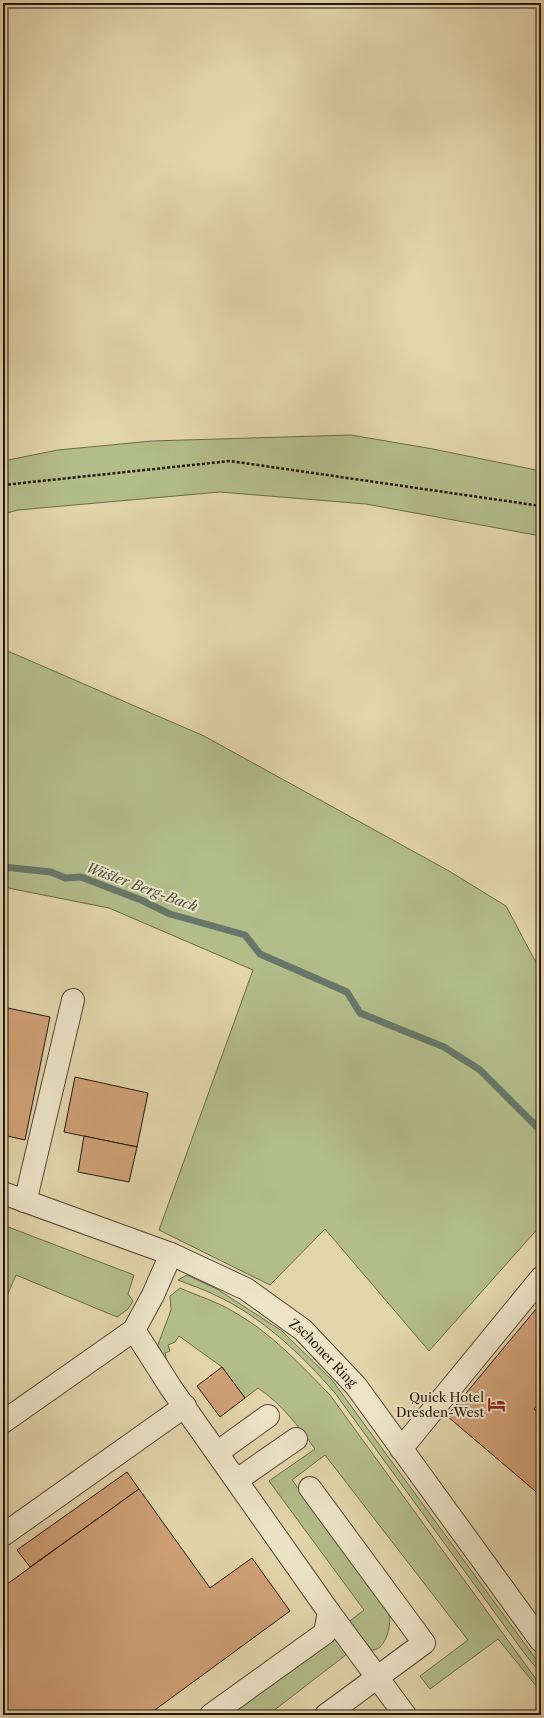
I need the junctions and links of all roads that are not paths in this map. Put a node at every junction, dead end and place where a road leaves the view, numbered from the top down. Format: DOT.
graph roads {
  1 [pos="73,1000"];
  2 [pos="3,1193"];
  3 [pos="24,1200"];
  4 [pos="171,1254"];
  5 [pos="541,1278"];
  6 [pos="134,1330"];
  7 [pos="185,1406"];
  8 [pos="268,1416"];
  9 [pos="3,1422"];
  10 [pos="296,1439"];
  11 [pos="401,1449"];
  12 [pos="218,1452"];
  13 [pos="237,1480"];
  14 [pos="310,1488"];
  15 [pos="3,1535"];
  16 [pos="329,1612"];
  17 [pos="541,1641"];
  18 [pos="378,1677"];
  19 [pos="211,1715"];
  20 [pos="326,1715"];
  21 [pos="405,1715"];
  1 -- 3 [label="street"];
  2 -- 3 [label="street, Zschoner Ring"];
  3 -- 4 [label="street, Zschoner Ring"];
  4 -- 6 [label="street"];
  4 -- 11 [label="street, Zschoner Ring"];
  5 -- 11 [label="street"];
  6 -- 7 [label="street"];
  6 -- 9 [label="street"];
  7 -- 12 [label="street"];
  7 -- 15 [label="street"];
  8 -- 12 [label="street"];
  10 -- 13 [label="street"];
  11 -- 17 [label="street, Zschoner Ring"];
  12 -- 13 [label="street"];
  13 -- 16 [label="street"];
  14 -- 18 [label="street"];
  16 -- 18 [label="street"];
  16 -- 19 [label="street"];
  18 -- 20 [label="street"];
  18 -- 21 [label="street"];
}
